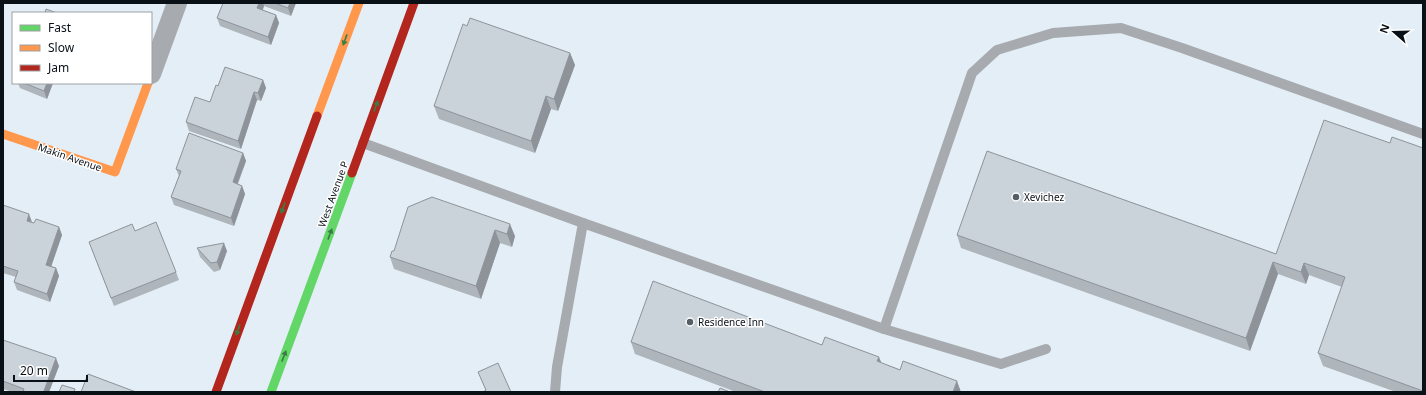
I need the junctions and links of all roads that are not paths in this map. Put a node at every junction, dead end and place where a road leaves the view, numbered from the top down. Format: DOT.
graph roads {
  1 [pos="177,3"];
  2 [pos="358,3"];
  3 [pos="414,3"];
  4 [pos="152,71"];
  5 [pos="148,84"];
  6 [pos="3,134"];
  7 [pos="1423,134"];
  8 [pos="363,143"];
  9 [pos="583,223"];
  10 [pos="884,329"];
  11 [pos="1046,349"];
  12 [pos="216,392"];
  13 [pos="271,392"];
  14 [pos="555,392"];
  1 -- 4 [label="street"];
  2 -- 12 [label="main road, one-way"];
  8 -- 3 [label="main road, West Avenue P, one-way"];
  5 -- 6 [label="main road, Makin Avenue"];
  7 -- 10 [label="lane"];
  8 -- 9 [label="lane"];
  13 -- 8 [label="main road, West Avenue P, one-way"];
  9 -- 10 [label="lane"];
  9 -- 14 [label="lane"];
  10 -- 11 [label="lane"];
}
